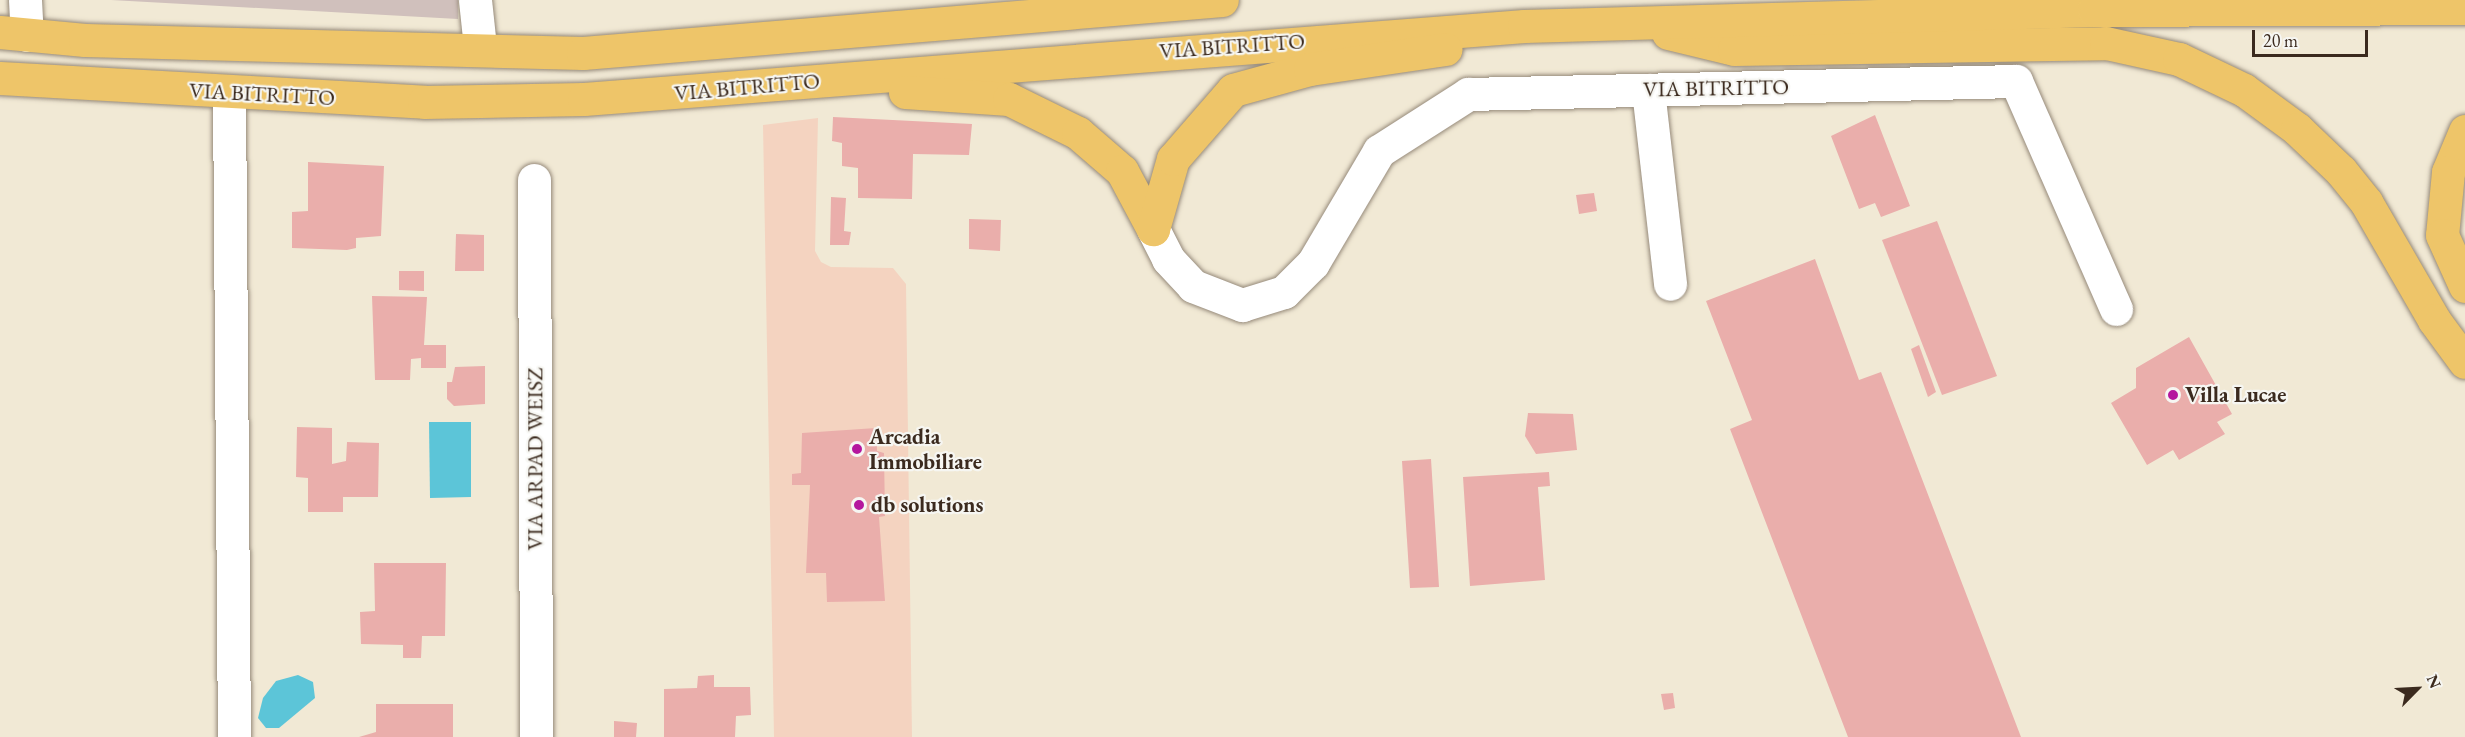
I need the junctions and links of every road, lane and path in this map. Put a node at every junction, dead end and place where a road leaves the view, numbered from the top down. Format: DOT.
graph roads {
  1 [pos="25,0"];
  2 [pos="475,0"];
  3 [pos="1222,0"];
  4 [pos="2465,8"];
  5 [pos="1629,23"];
  6 [pos="1524,26"];
  7 [pos="14,33"];
  8 [pos="480,47"];
  9 [pos="0,78"];
  10 [pos="1648,90"];
  11 [pos="229,93"];
  12 [pos="663,94"];
  13 [pos="2465,131"];
  14 [pos="534,180"];
  15 [pos="1153,229"];
  16 [pos="1670,284"];
  17 [pos="2465,286"];
  18 [pos="2116,309"];
  19 [pos="2465,362"];
  20 [pos="234,737"];
  21 [pos="536,737"];
  1 -- 7 [label="street"];
  2 -- 8 [label="street"];
  3 -- 8 [label="highway, VIA BITRITTO"];
  4 -- 5 [label="highway, VIA BITRITTO"];
  5 -- 6 [label="highway, VIA BITRITTO"];
  5 -- 19 [label="highway"];
  6 -- 12 [label="highway, VIA BITRITTO"];
  6 -- 15 [label="highway"];
  7 -- 8 [label="highway, VIA BITRITTO"];
  9 -- 11 [label="highway, VIA BITRITTO"];
  10 -- 15 [label="street, VIA BITRITTO"];
  10 -- 16 [label="street"];
  10 -- 18 [label="street, VIA BITRITTO"];
  11 -- 12 [label="highway, VIA BITRITTO"];
  11 -- 20 [label="street"];
  12 -- 15 [label="highway"];
  13 -- 17 [label="highway"];
  14 -- 21 [label="street, VIA ARPAD WEISZ"];
}
